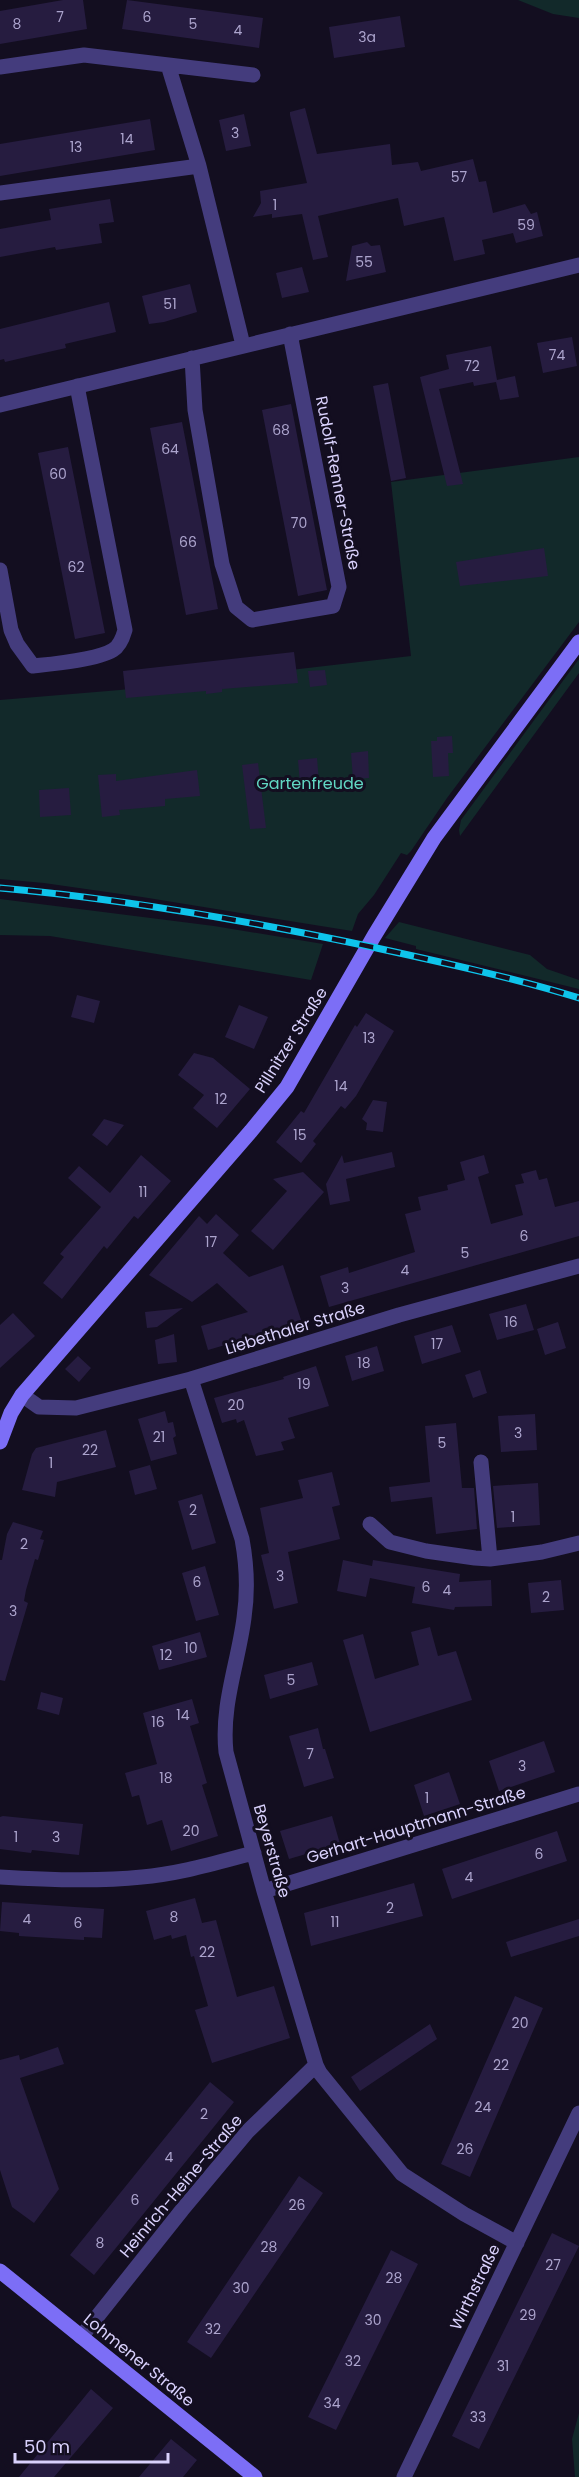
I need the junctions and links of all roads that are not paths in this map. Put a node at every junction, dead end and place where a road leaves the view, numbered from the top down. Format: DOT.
graph roads {
  1 [pos="168,65"];
  2 [pos="0,67"];
  3 [pos="253,75"];
  4 [pos="199,166"];
  5 [pos="0,193"];
  6 [pos="579,265"];
  7 [pos="290,334"];
  8 [pos="243,345"];
  9 [pos="192,358"];
  10 [pos="77,386"];
  11 [pos="0,405"];
  12 [pos="0,570"];
  13 [pos="579,642"];
  14 [pos="579,1266"];
  15 [pos="191,1379"];
  16 [pos="22,1395"];
  17 [pos="2,1432"];
  18 [pos="481,1462"];
  19 [pos="370,1524"];
  20 [pos="579,1544"];
  21 [pos="490,1559"];
  22 [pos="579,1794"];
  23 [pos="254,1853"];
  24 [pos="0,1877"];
  25 [pos="264,1891"];
  26 [pos="316,2065"];
  27 [pos="579,2113"];
  28 [pos="517,2243"];
  29 [pos="0,2271"];
  30 [pos="81,2337"];
  31 [pos="255,2477"];
  32 [pos="404,2477"];
  1 -- 2 [label="street"];
  1 -- 3 [label="street"];
  1 -- 4 [label="street"];
  4 -- 5 [label="street"];
  4 -- 8 [label="street"];
  6 -- 7 [label="street"];
  7 -- 8 [label="street"];
  7 -- 9 [label="street, Rudolf-Renner-Straße"];
  8 -- 9 [label="street"];
  9 -- 10 [label="street"];
  10 -- 11 [label="street"];
  10 -- 12 [label="street"];
  13 -- 16 [label="street, Pillnitzer Straße"];
  14 -- 15 [label="street, Liebethaler Straße"];
  15 -- 16 [label="street, Liebethaler Straße"];
  15 -- 23 [label="street, Beyerstraße"];
  16 -- 17 [label="street, Pillnitzer Straße"];
  18 -- 21 [label="street"];
  19 -- 21 [label="street"];
  20 -- 21 [label="street"];
  22 -- 25 [label="street, Gerhart-Hauptmann-Straße"];
  23 -- 24 [label="street"];
  23 -- 25 [label="street, Beyerstraße"];
  25 -- 26 [label="street, Beyerstraße"];
  26 -- 28 [label="street, Beyerstraße"];
  26 -- 30 [label="street, Heinrich-Heine-Straße"];
  27 -- 28 [label="street, Wirthstraße"];
  28 -- 32 [label="street, Wirthstraße"];
  29 -- 30 [label="street, Lohmener Straße"];
  30 -- 31 [label="street, Lohmener Straße"];
}
